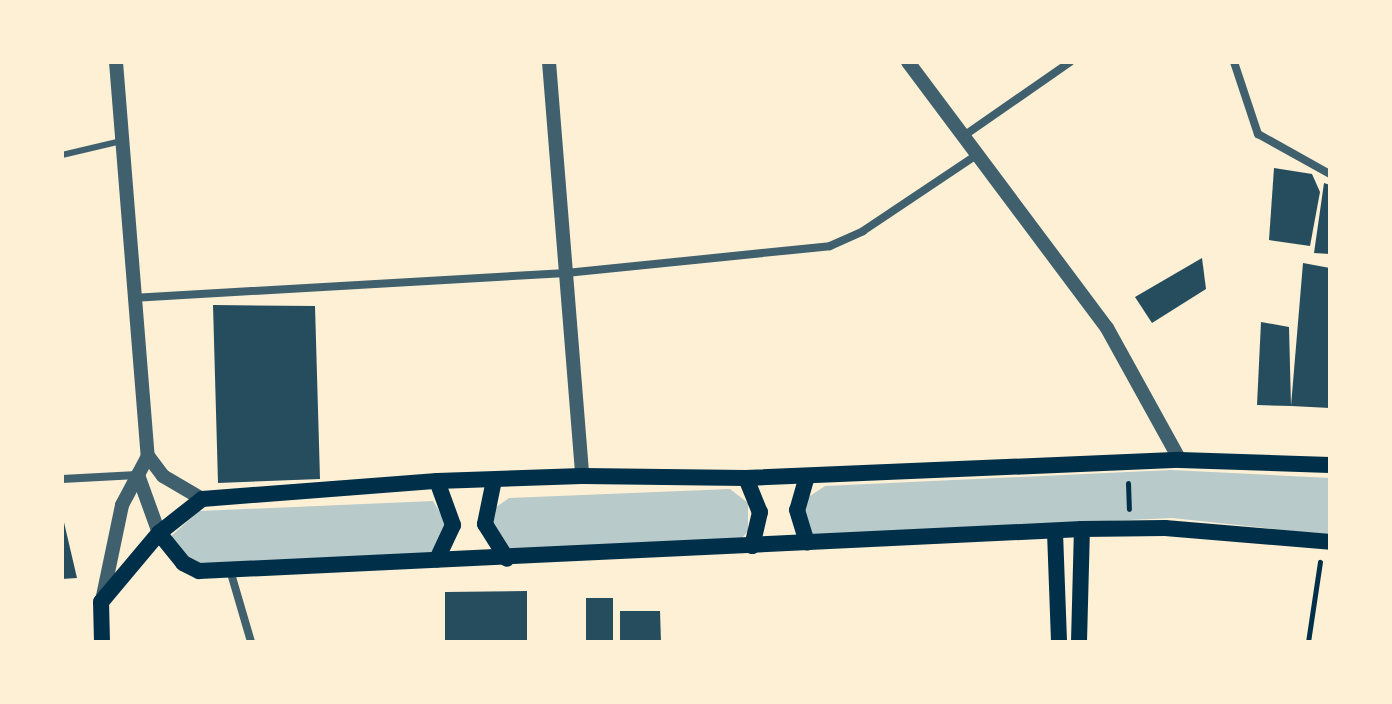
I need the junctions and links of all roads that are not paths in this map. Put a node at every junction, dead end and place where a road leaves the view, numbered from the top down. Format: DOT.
graph roads {
  1 [pos="116,62"];
  2 [pos="549,62"];
  3 [pos="908,62"];
  4 [pos="1070,62"];
  5 [pos="1234,62"];
  6 [pos="965,135"];
  7 [pos="121,141"];
  8 [pos="978,154"];
  9 [pos="62,155"];
  10 [pos="1330,174"];
  11 [pos="566,273"];
  12 [pos="131,298"];
  13 [pos="148,456"];
  14 [pos="1180,460"];
  15 [pos="1330,465"];
  16 [pos="138,475"];
  17 [pos="582,476"];
  18 [pos="807,476"];
  19 [pos="746,478"];
  20 [pos="62,479"];
  21 [pos="494,480"];
  22 [pos="437,481"];
  23 [pos="202,499"];
  24 [pos="1082,529"];
  25 [pos="1055,532"];
  26 [pos="159,533"];
  27 [pos="1326,541"];
  28 [pos="807,543"];
  29 [pos="752,546"];
  30 [pos="507,559"];
  31 [pos="437,560"];
  32 [pos="230,570"];
  33 [pos="101,602"];
  34 [pos="102,642"];
  35 [pos="251,642"];
  36 [pos="1059,642"];
  37 [pos="1079,642"];
  1 -- 7 [label="street"];
  2 -- 11 [label="street"];
  3 -- 6 [label="street"];
  4 -- 6 [label="street"];
  5 -- 10 [label="street"];
  6 -- 8 [label="street"];
  7 -- 9 [label="lane"];
  7 -- 12 [label="street"];
  8 -- 11 [label="street"];
  8 -- 14 [label="street"];
  11 -- 12 [label="street"];
  11 -- 17 [label="street"];
  12 -- 13 [label="street"];
  13 -- 16 [label="street"];
  13 -- 23 [label="street"];
  14 -- 15 [label="main road"];
  14 -- 18 [label="main road"];
  16 -- 20 [label="street"];
  16 -- 26 [label="street"];
  16 -- 33 [label="street"];
  17 -- 19 [label="main road"];
  17 -- 21 [label="main road"];
  18 -- 19 [label="main road"];
  18 -- 28 [label="main road"];
  19 -- 29 [label="main road"];
  21 -- 22 [label="main road"];
  21 -- 30 [label="main road"];
  22 -- 23 [label="main road"];
  22 -- 31 [label="main road"];
  23 -- 26 [label="main road"];
  24 -- 25 [label="main road"];
  24 -- 27 [label="main road"];
  24 -- 37 [label="main road"];
  25 -- 28 [label="main road"];
  25 -- 36 [label="main road"];
  26 -- 32 [label="main road"];
  26 -- 33 [label="main road"];
  28 -- 29 [label="main road"];
  29 -- 30 [label="main road"];
  30 -- 31 [label="main road"];
  31 -- 32 [label="main road"];
  32 -- 35 [label="street"];
  33 -- 34 [label="main road"];
}
